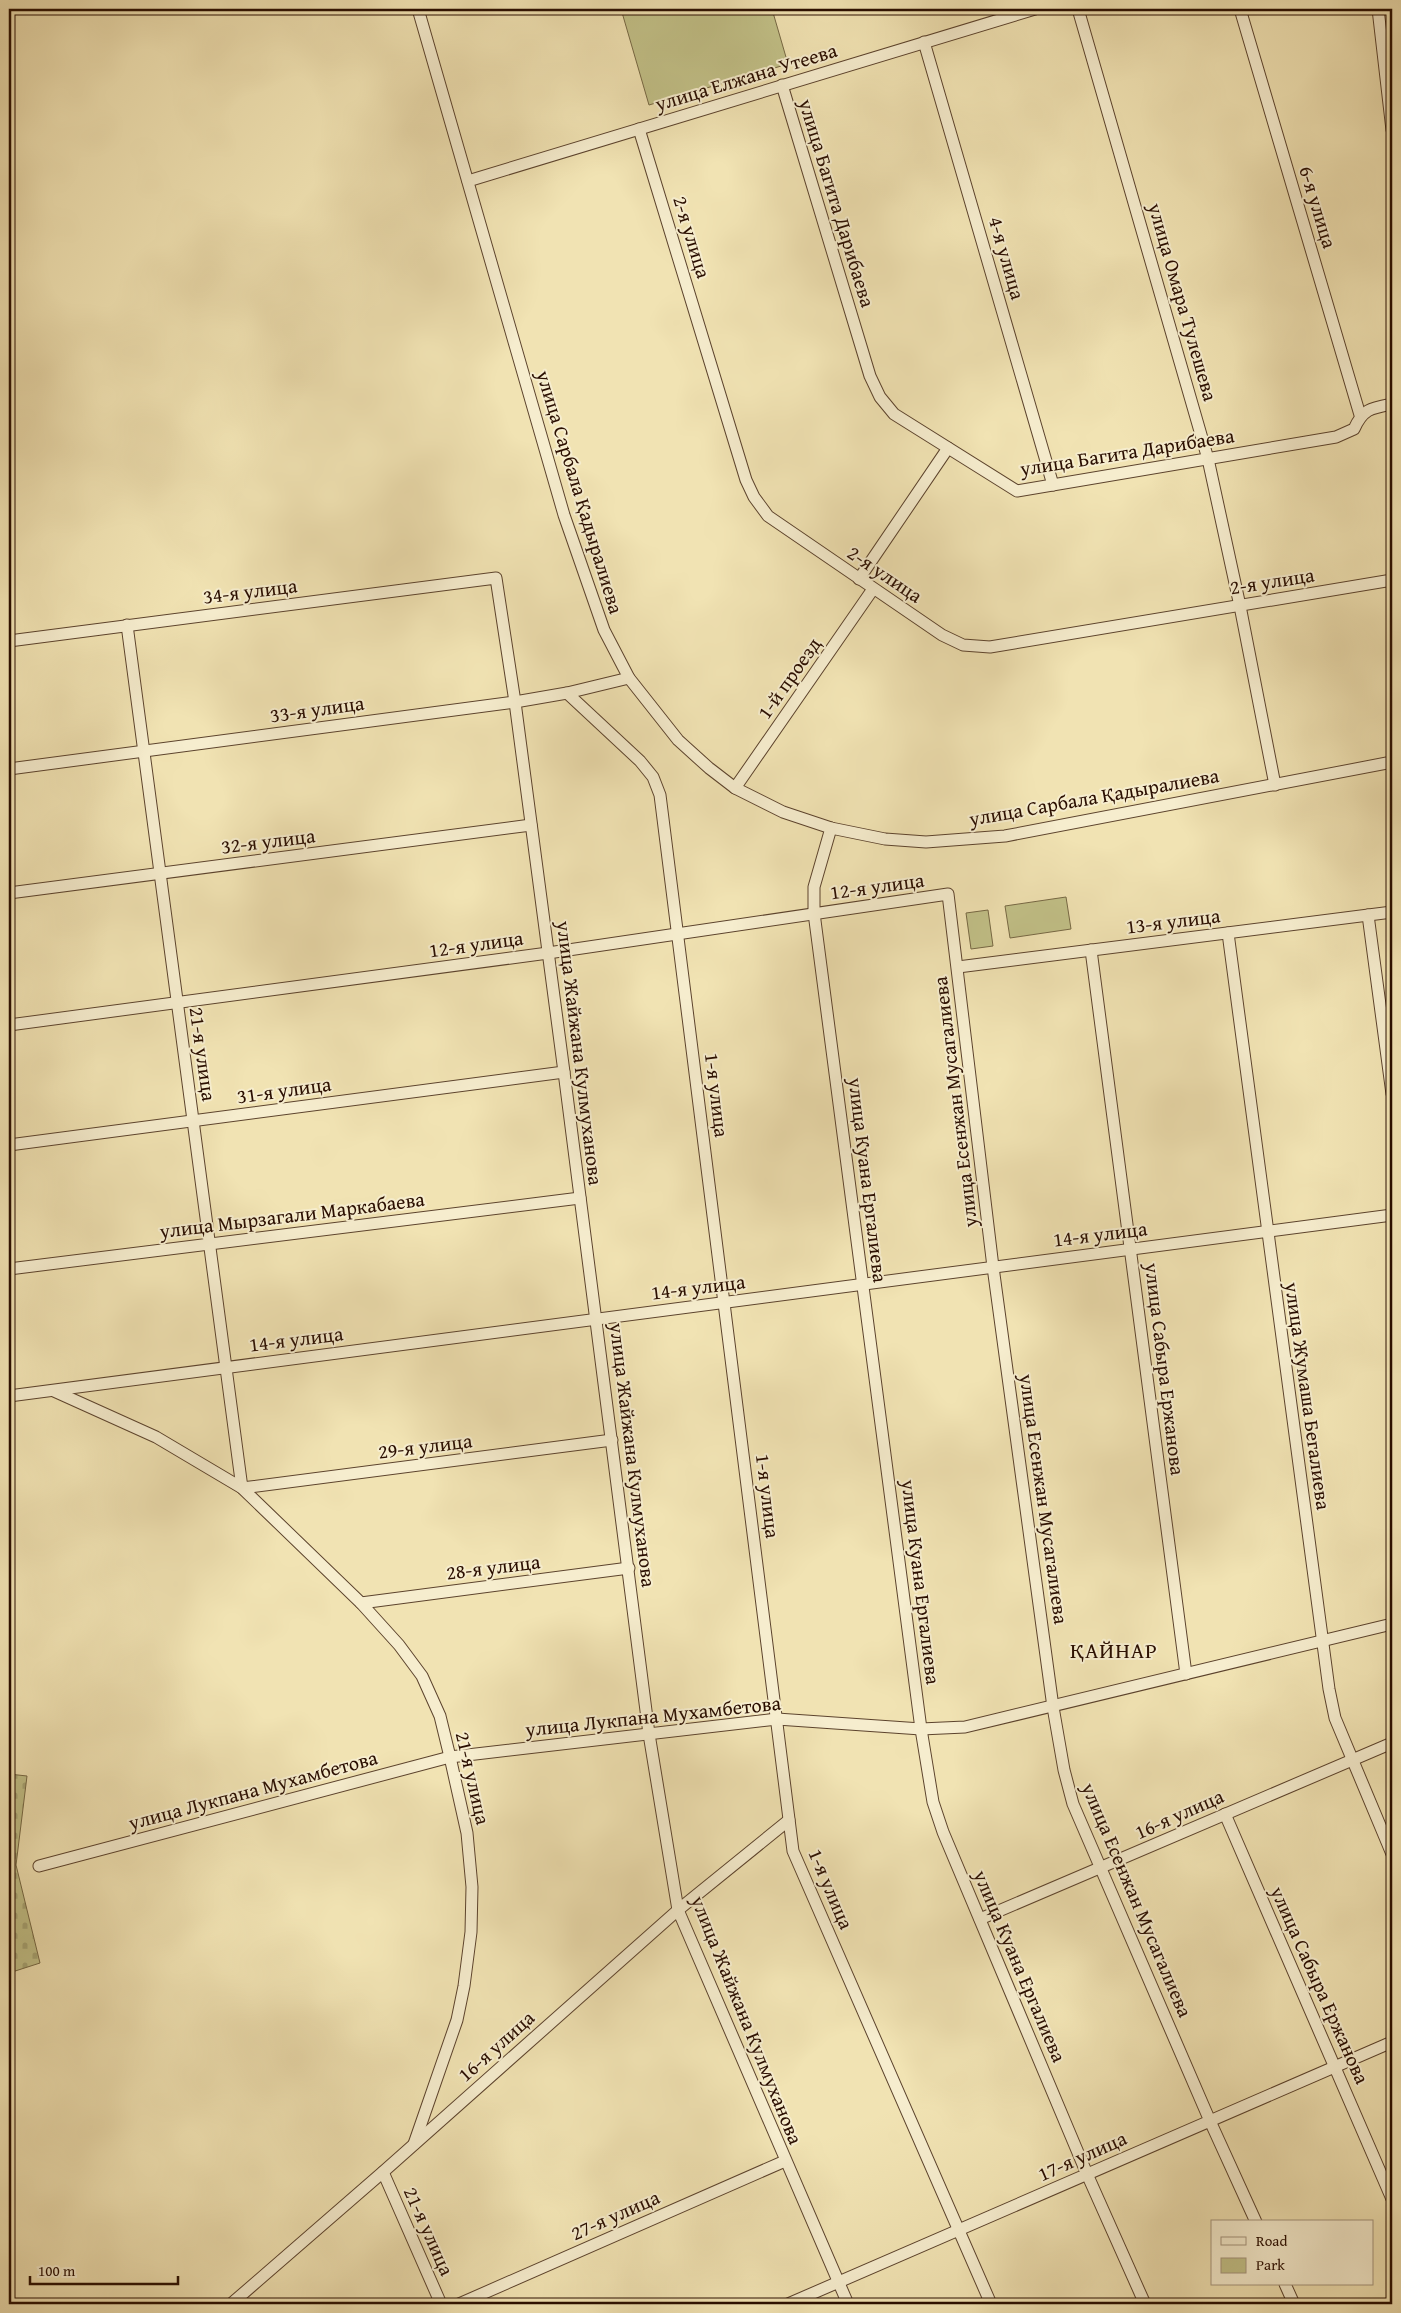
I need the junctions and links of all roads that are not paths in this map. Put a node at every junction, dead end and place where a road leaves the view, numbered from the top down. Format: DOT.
graph roads {
  1 [pos="418,9"];
  2 [pos="1035,9"];
  3 [pos="1078,9"];
  4 [pos="1240,9"];
  5 [pos="1378,9"];
  6 [pos="924,42"];
  7 [pos="782,85"];
  8 [pos="639,128"];
  9 [pos="1392,130"];
  10 [pos="468,180"];
  11 [pos="1392,404"];
  12 [pos="1360,415"];
  13 [pos="948,448"];
  14 [pos="1208,459"];
  15 [pos="1053,484"];
  16 [pos="496,578"];
  17 [pos="859,579"];
  18 [pos="1392,580"];
  19 [pos="873,589"];
  20 [pos="1240,606"];
  21 [pos="127,625"];
  22 [pos="9,640"];
  23 [pos="629,678"];
  24 [pos="567,693"];
  25 [pos="514,702"];
  26 [pos="144,751"];
  27 [pos="1392,762"];
  28 [pos="9,769"];
  29 [pos="1274,785"];
  30 [pos="735,788"];
  31 [pos="531,825"];
  32 [pos="831,828"];
  33 [pos="160,874"];
  34 [pos="9,893"];
  35 [pos="948,894"];
  36 [pos="1392,912"];
  37 [pos="814,914"];
  38 [pos="1368,915"];
  39 [pos="1228,932"];
  40 [pos="678,935"];
  41 [pos="1091,950"];
  42 [pos="548,954"];
  43 [pos="958,967"];
  44 [pos="177,1004"];
  45 [pos="9,1025"];
  46 [pos="564,1072"];
  47 [pos="1392,1094"];
  48 [pos="193,1121"];
  49 [pos="9,1145"];
  50 [pos="580,1198"];
  51 [pos="1392,1215"];
  52 [pos="1266,1232"];
  53 [pos="209,1244"];
  54 [pos="1130,1249"];
  55 [pos="994,1267"];
  56 [pos="9,1269"];
  57 [pos="863,1284"];
  58 [pos="724,1302"];
  59 [pos="596,1319"];
  60 [pos="226,1368"];
  61 [pos="53,1390"];
  62 [pos="9,1396"];
  63 [pos="612,1440"];
  64 [pos="242,1488"];
  65 [pos="629,1568"];
  66 [pos="361,1603"];
  67 [pos="1392,1624"];
  68 [pos="1323,1642"];
  69 [pos="1186,1674"];
  70 [pos="1053,1707"];
  71 [pos="777,1719"];
  72 [pos="921,1729"];
  73 [pos="649,1734"];
  74 [pos="1392,1743"];
  75 [pos="450,1758"];
  76 [pos="1352,1761"];
  77 [pos="1225,1814"];
  78 [pos="789,1820"];
  79 [pos="1392,1854"];
  80 [pos="39,1866"];
  81 [pos="1102,1868"];
  82 [pos="678,1910"];
  83 [pos="980,1919"];
  84 [pos="1392,2042"];
  85 [pos="1335,2066"];
  86 [pos="1210,2120"];
  87 [pos="414,2144"];
  88 [pos="785,2161"];
  89 [pos="383,2172"];
  90 [pos="1087,2174"];
  91 [pos="1392,2199"];
  92 [pos="1255,2220"];
  93 [pos="959,2230"];
  94 [pos="838,2282"];
  95 [pos="1286,2286"];
  96 [pos="231,2304"];
  97 [pos="441,2304"];
  98 [pos="459,2304"];
  99 [pos="788,2304"];
  100 [pos="848,2304"];
  101 [pos="991,2304"];
  102 [pos="1145,2304"];
  103 [pos="1294,2304"];
  1 -- 10 [label="street, улица Сарбала Қадыралиева"];
  2 -- 6 [label="street, улица Елжана Утеева"];
  3 -- 14 [label="street, улица Омара Тулешева"];
  4 -- 12 [label="street, 6-я улица"];
  5 -- 9 [label="street"];
  6 -- 7 [label="street, улица Елжана Утеева"];
  6 -- 15 [label="street, 4-я улица"];
  7 -- 8 [label="street, улица Елжана Утеева"];
  7 -- 13 [label="street, улица Багита Дарибаева"];
  8 -- 10 [label="street, улица Елжана Утеева"];
  8 -- 17 [label="street, 2-я улица"];
  10 -- 23 [label="street, улица Сарбала Қадыралиева"];
  11 -- 12 [label="street, улица Багита Дарибаева"];
  12 -- 14 [label="street, улица Багита Дарибаева"];
  13 -- 15 [label="street, улица Багита Дарибаева"];
  13 -- 17 [label="street"];
  14 -- 15 [label="street, улица Багита Дарибаева"];
  14 -- 20 [label="street, улица Омара Тулешева"];
  16 -- 21 [label="street, 34-я улица"];
  16 -- 25 [label="street, улица Жайжана Кулмуханова"];
  17 -- 19 [label="street, 2-я улица"];
  18 -- 20 [label="street, 2-я улица"];
  19 -- 20 [label="street, 2-я улица"];
  19 -- 30 [label="street, 1-й проезд"];
  20 -- 29 [label="street, улица Омара Тулешева"];
  21 -- 22 [label="street, 34-я улица"];
  21 -- 26 [label="street, 21-я улица"];
  23 -- 24 [label="street, 33-я улица"];
  23 -- 30 [label="street, улица Сарбала Қадыралиева"];
  24 -- 25 [label="street, 33-я улица"];
  24 -- 40 [label="street, 1-я улица"];
  25 -- 26 [label="street, 33-я улица"];
  25 -- 31 [label="street, улица Жайжана Кулмуханова"];
  26 -- 28 [label="street, 33-я улица"];
  26 -- 33 [label="street, 21-я улица"];
  27 -- 29 [label="street, улица Сарбала Қадыралиева"];
  29 -- 32 [label="street, улица Сарбала Қадыралиева"];
  30 -- 32 [label="street, улица Сарбала Қадыралиева"];
  31 -- 33 [label="street, 32-я улица"];
  31 -- 42 [label="street, улица Жайжана Кулмуханова"];
  32 -- 37 [label="street, улица Куана Ергалиева"];
  33 -- 34 [label="street, 32-я улица"];
  33 -- 44 [label="street, 21-я улица"];
  35 -- 37 [label="street, 12-я улица"];
  35 -- 43 [label="street, улица Есенжан Мусагалиева"];
  36 -- 38 [label="street, 13-я улица"];
  37 -- 40 [label="street, 12-я улица"];
  37 -- 57 [label="street, улица Куана Ергалиева"];
  38 -- 39 [label="street, 13-я улица"];
  38 -- 47 [label="street"];
  39 -- 41 [label="street, 13-я улица"];
  39 -- 52 [label="street, улица Жумаша Бегалиева"];
  40 -- 42 [label="street, 12-я улица"];
  40 -- 58 [label="street, 1-я улица"];
  41 -- 43 [label="street, 13-я улица"];
  41 -- 54 [label="street, улица Сабыра Ержанова"];
  42 -- 44 [label="street, 12-я улица"];
  42 -- 46 [label="street, улица Жайжана Кулмуханова"];
  43 -- 55 [label="street, улица Есенжан Мусагалиева"];
  44 -- 45 [label="street, 12-я улица"];
  44 -- 48 [label="street, 21-я улица"];
  46 -- 48 [label="street, 31-я улица"];
  46 -- 50 [label="street, улица Жайжана Кулмуханова"];
  48 -- 49 [label="street, 31-я улица"];
  48 -- 53 [label="street, 21-я улица"];
  50 -- 53 [label="street, улица Мырзагали Маркабаева"];
  50 -- 59 [label="street, улица Жайжана Кулмуханова"];
  51 -- 52 [label="street, 14-я улица"];
  52 -- 54 [label="street, 14-я улица"];
  52 -- 68 [label="street, улица Жумаша Бегалиева"];
  53 -- 56 [label="street, улица Мырзагали Маркабаева"];
  53 -- 60 [label="street, 21-я улица"];
  54 -- 55 [label="street, 14-я улица"];
  54 -- 69 [label="street, улица Сабыра Ержанова"];
  55 -- 57 [label="street, 14-я улица"];
  55 -- 70 [label="street, улица Есенжан Мусагалиева"];
  57 -- 58 [label="street, 14-я улица"];
  57 -- 72 [label="street, улица Куана Ергалиева"];
  58 -- 59 [label="street, 14-я улица"];
  58 -- 71 [label="street, 1-я улица"];
  59 -- 60 [label="street, 14-я улица"];
  59 -- 63 [label="street, улица Жайжана Кулмуханова"];
  60 -- 61 [label="street, 14-я улица"];
  60 -- 64 [label="street, 21-я улица"];
  61 -- 62 [label="street, 14-я улица"];
  61 -- 64 [label="street, 21-я улица"];
  63 -- 64 [label="street, 29-я улица"];
  63 -- 65 [label="street, улица Жайжана Кулмуханова"];
  64 -- 66 [label="street, 21-я улица"];
  65 -- 66 [label="street, 28-я улица"];
  65 -- 73 [label="street, улица Жайжана Кулмуханова"];
  66 -- 75 [label="street, 21-я улица"];
  67 -- 68 [label="street, улица Лукпана Мухамбетова"];
  68 -- 69 [label="street, улица Лукпана Мухамбетова"];
  68 -- 76 [label="street, улица Жумаша Бегалиева"];
  69 -- 70 [label="street, улица Лукпана Мухамбетова"];
  70 -- 72 [label="street, улица Лукпана Мухамбетова"];
  70 -- 81 [label="street, улица Есенжан Мусагалиева"];
  71 -- 72 [label="street, улица Лукпана Мухамбетова"];
  71 -- 73 [label="street, улица Лукпана Мухамбетова"];
  71 -- 78 [label="street, 1-я улица"];
  72 -- 83 [label="street, улица Куана Ергалиева"];
  73 -- 75 [label="street, улица Лукпана Мухамбетова"];
  73 -- 82 [label="street, улица Жайжана Кулмуханова"];
  74 -- 76 [label="street, 16-я улица"];
  75 -- 80 [label="street, улица Лукпана Мухамбетова"];
  75 -- 87 [label="street, 21-я улица"];
  76 -- 77 [label="street, 16-я улица"];
  76 -- 79 [label="street, улица Жумаша Бегалиева"];
  77 -- 81 [label="street, 16-я улица"];
  77 -- 85 [label="street, улица Сабыра Ержанова"];
  78 -- 82 [label="street, 16-я улица"];
  78 -- 93 [label="street, 1-я улица"];
  81 -- 83 [label="street, 16-я улица"];
  81 -- 86 [label="street, улица Есенжан Мусагалиева"];
  82 -- 87 [label="street, 16-я улица"];
  82 -- 88 [label="street, улица Жайжана Кулмуханова"];
  83 -- 90 [label="street, улица Куана Ергалиева"];
  84 -- 85 [label="street, 17-я улица"];
  85 -- 86 [label="street, 17-я улица"];
  85 -- 91 [label="street, улица Сабыра Ержанова"];
  86 -- 90 [label="street, 17-я улица"];
  86 -- 92 [label="street, улица Есенжан Мусагалиева"];
  87 -- 89 [label="street, 16-я улица"];
  88 -- 94 [label="street, улица Жайжана Кулмуханова"];
  88 -- 98 [label="street, 27-я улица"];
  89 -- 96 [label="street, 16-я улица"];
  89 -- 97 [label="street, 21-я улица"];
  90 -- 93 [label="street, 17-я улица"];
  90 -- 102 [label="street, улица Куана Ергалиева"];
  93 -- 94 [label="street, 17-я улица"];
  93 -- 101 [label="street, 1-я улица"];
  94 -- 99 [label="street, 17-я улица"];
  94 -- 100 [label="street, улица Жайжана Кулмуханова"];
  95 -- 103 [label="street"];
}
